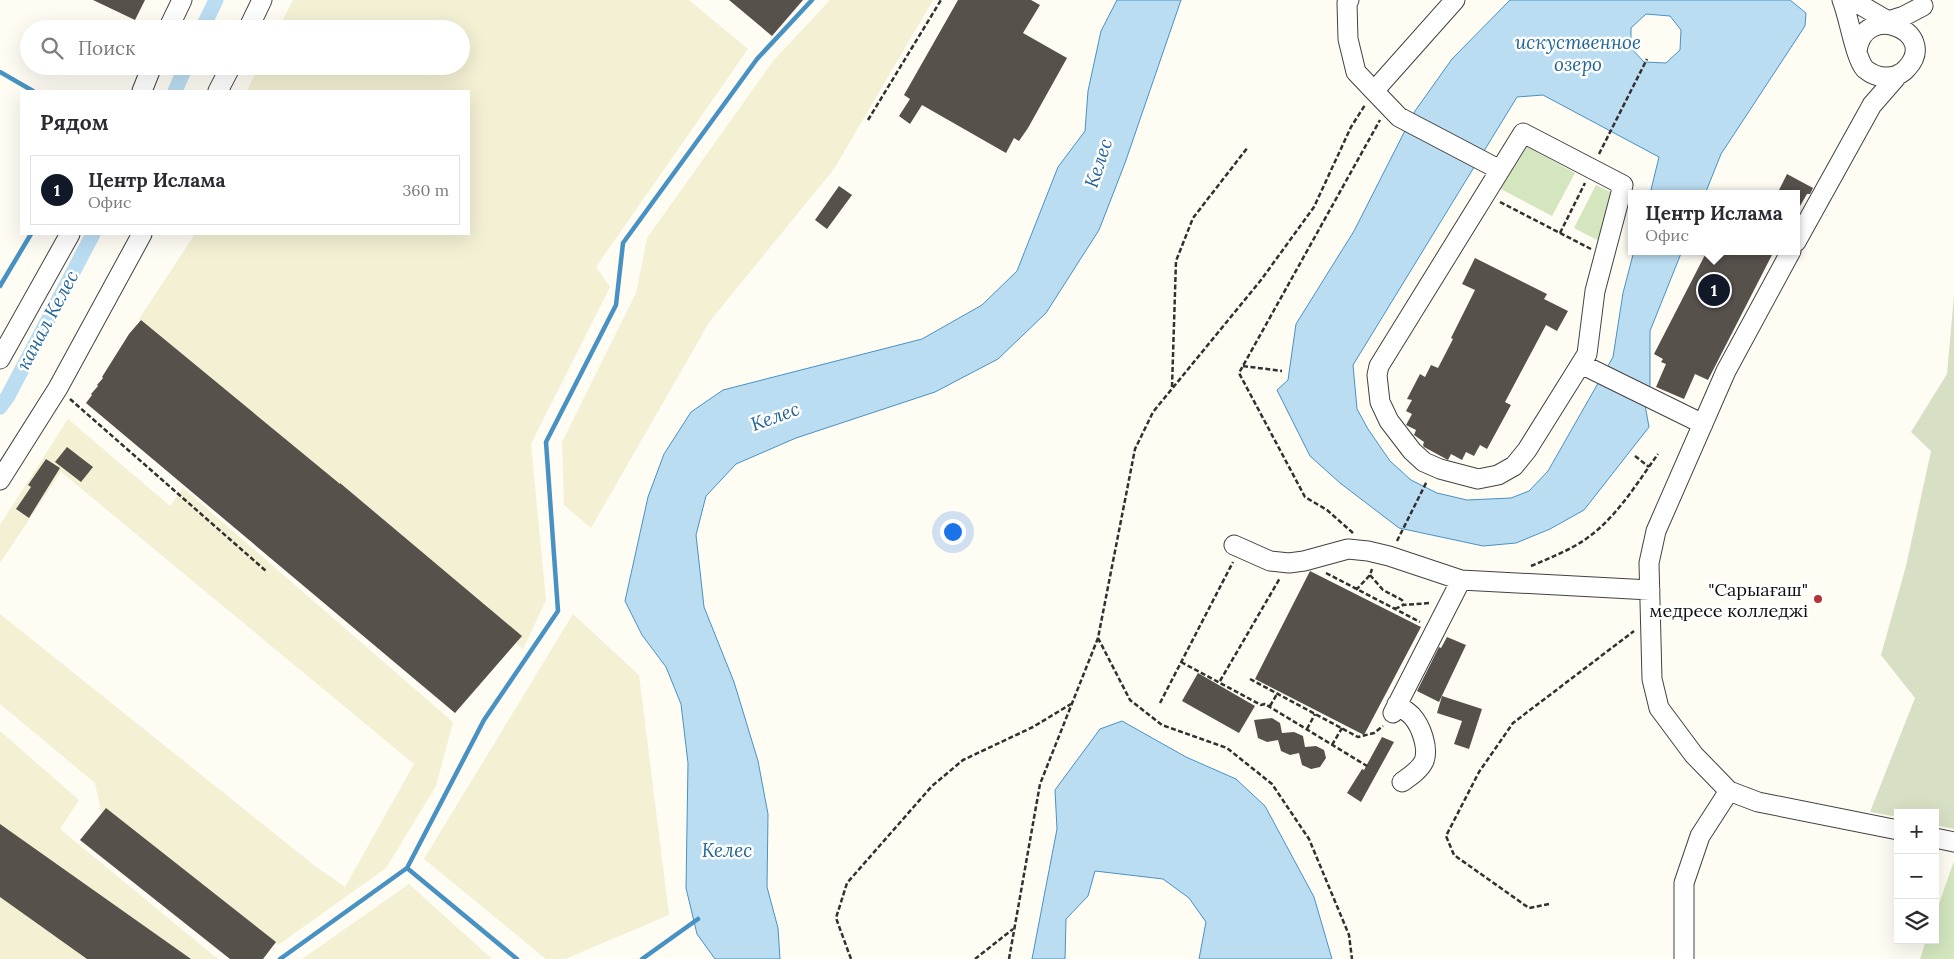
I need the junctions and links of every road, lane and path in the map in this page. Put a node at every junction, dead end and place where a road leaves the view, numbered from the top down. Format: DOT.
graph roads {
  1 [pos="182,0"];
  2 [pos="262,0"];
  3 [pos="941,0"];
  4 [pos="1350,0"];
  5 [pos="1455,0"];
  6 [pos="1842,0"];
  7 [pos="1852,0"];
  8 [pos="1924,3"];
  9 [pos="172,20"];
  10 [pos="252,20"];
  11 [pos="1888,21"];
  12 [pos="1914,44"];
  13 [pos="1859,56"];
  14 [pos="1648,59"];
  15 [pos="1899,74"];
  16 [pos="148,75"];
  17 [pos="226,75"];
  18 [pos="142,90"];
  19 [pos="218,90"];
  20 [pos="1374,91"];
  21 [pos="1872,105"];
  22 [pos="868,120"];
  23 [pos="1608,136"];
  24 [pos="1248,147"];
  25 [pos="1493,166"];
  26 [pos="1486,194"];
  27 [pos="69,235"];
  28 [pos="141,235"];
  29 [pos="1800,235"];
  30 [pos="1790,255"];
  31 [pos="1604,257"];
  32 [pos="0,359"];
  33 [pos="1243,366"];
  34 [pos="1586,366"];
  35 [pos="1282,371"];
  36 [pos="58,388"];
  37 [pos="1172,389"];
  38 [pos="1703,424"];
  39 [pos="1658,454"];
  40 [pos="1635,456"];
  41 [pos="1648,467"];
  42 [pos="1430,475"];
  43 [pos="0,480"];
  44 [pos="1398,539"];
  45 [pos="1237,546"];
  46 [pos="1375,553"];
  47 [pos="1297,562"];
  48 [pos="1523,570"];
  49 [pos="266,571"];
  50 [pos="1370,576"];
  51 [pos="1461,580"];
  52 [pos="1356,590"];
  53 [pos="1650,590"];
  54 [pos="1449,602"];
  55 [pos="1403,605"];
  56 [pos="1395,609"];
  57 [pos="1651,618"];
  58 [pos="1435,630"];
  59 [pos="1098,638"];
  60 [pos="1181,662"];
  61 [pos="1250,679"];
  62 [pos="1220,681"];
  63 [pos="1277,694"];
  64 [pos="1072,703"];
  65 [pos="1160,703"];
  66 [pos="1270,706"];
  67 [pos="1395,708"];
  68 [pos="1315,714"];
  69 [pos="1342,728"];
  70 [pos="1307,729"];
  71 [pos="1332,745"];
  72 [pos="1367,766"];
  73 [pos="1402,782"];
  74 [pos="1729,791"];
  75 [pos="1894,829"];
  76 [pos="1939,839"];
  77 [pos="1954,842"];
  78 [pos="1549,904"];
  79 [pos="1014,928"];
  80 [pos="850,959"];
  81 [pos="975,959"];
  82 [pos="1009,959"];
  83 [pos="1352,959"];
  84 [pos="1684,959"];
  1 -- 9 [label="street"];
  2 -- 10 [label="street"];
  3 -- 22 [label="path"];
  4 -- 20 [label="street"];
  5 -- 20 [label="street"];
  6 -- 13 [label="street"];
  7 -- 11 [label="street"];
  8 -- 11 [label="street"];
  8 -- 12 [label="street"];
  11 -- 12 [label="street"];
  11 -- 13 [label="street"];
  12 -- 15 [label="street"];
  13 -- 15 [label="street"];
  13 -- 21 [label="street"];
  14 -- 23 [label="path"];
  15 -- 21 [label="street"];
  16 -- 18 [label="street"];
  17 -- 19 [label="street"];
  20 -- 25 [label="street"];
  20 -- 37 [label="path"];
  21 -- 29 [label="street"];
  24 -- 37 [label="path"];
  25 -- 26 [label="street"];
  25 -- 31 [label="street"];
  26 -- 31 [label="path"];
  26 -- 34 [label="street"];
  27 -- 32 [label="street"];
  28 -- 36 [label="street"];
  30 -- 38 [label="street"];
  31 -- 34 [label="street"];
  33 -- 35 [label="path"];
  34 -- 38 [label="street"];
  36 -- 43 [label="street"];
  36 -- 49 [label="path"];
  37 -- 59 [label="path"];
  38 -- 53 [label="street"];
  39 -- 41 [label="path"];
  40 -- 41 [label="path"];
  41 -- 48 [label="path"];
  42 -- 44 [label="path"];
  45 -- 47 [label="street"];
  45 -- 60 [label="path"];
  46 -- 47 [label="street"];
  46 -- 50 [label="path"];
  46 -- 51 [label="street"];
  47 -- 52 [label="path"];
  47 -- 62 [label="path"];
  50 -- 52 [label="path"];
  50 -- 55 [label="path"];
  51 -- 53 [label="street"];
  51 -- 54 [label="street"];
  52 -- 56 [label="path"];
  53 -- 57 [label="street"];
  54 -- 55 [label="path"];
  54 -- 58 [label="street"];
  55 -- 56 [label="path"];
  56 -- 58 [label="path"];
  57 -- 74 [label="street"];
  57 -- 78 [label="path"];
  58 -- 67 [label="street"];
  59 -- 64 [label="path"];
  59 -- 83 [label="path"];
  60 -- 65 [label="path"];
  60 -- 66 [label="path"];
  61 -- 63 [label="path"];
  63 -- 66 [label="path"];
  63 -- 68 [label="path"];
  64 -- 79 [label="path"];
  64 -- 80 [label="path"];
  66 -- 70 [label="path"];
  67 -- 69 [label="path"];
  67 -- 73 [label="street"];
  68 -- 69 [label="path"];
  68 -- 70 [label="path"];
  69 -- 71 [label="path"];
  70 -- 71 [label="path"];
  71 -- 72 [label="path"];
  74 -- 75 [label="street"];
  74 -- 84 [label="street"];
  76 -- 77 [label="street"];
  79 -- 81 [label="path"];
  79 -- 82 [label="path"];
}
